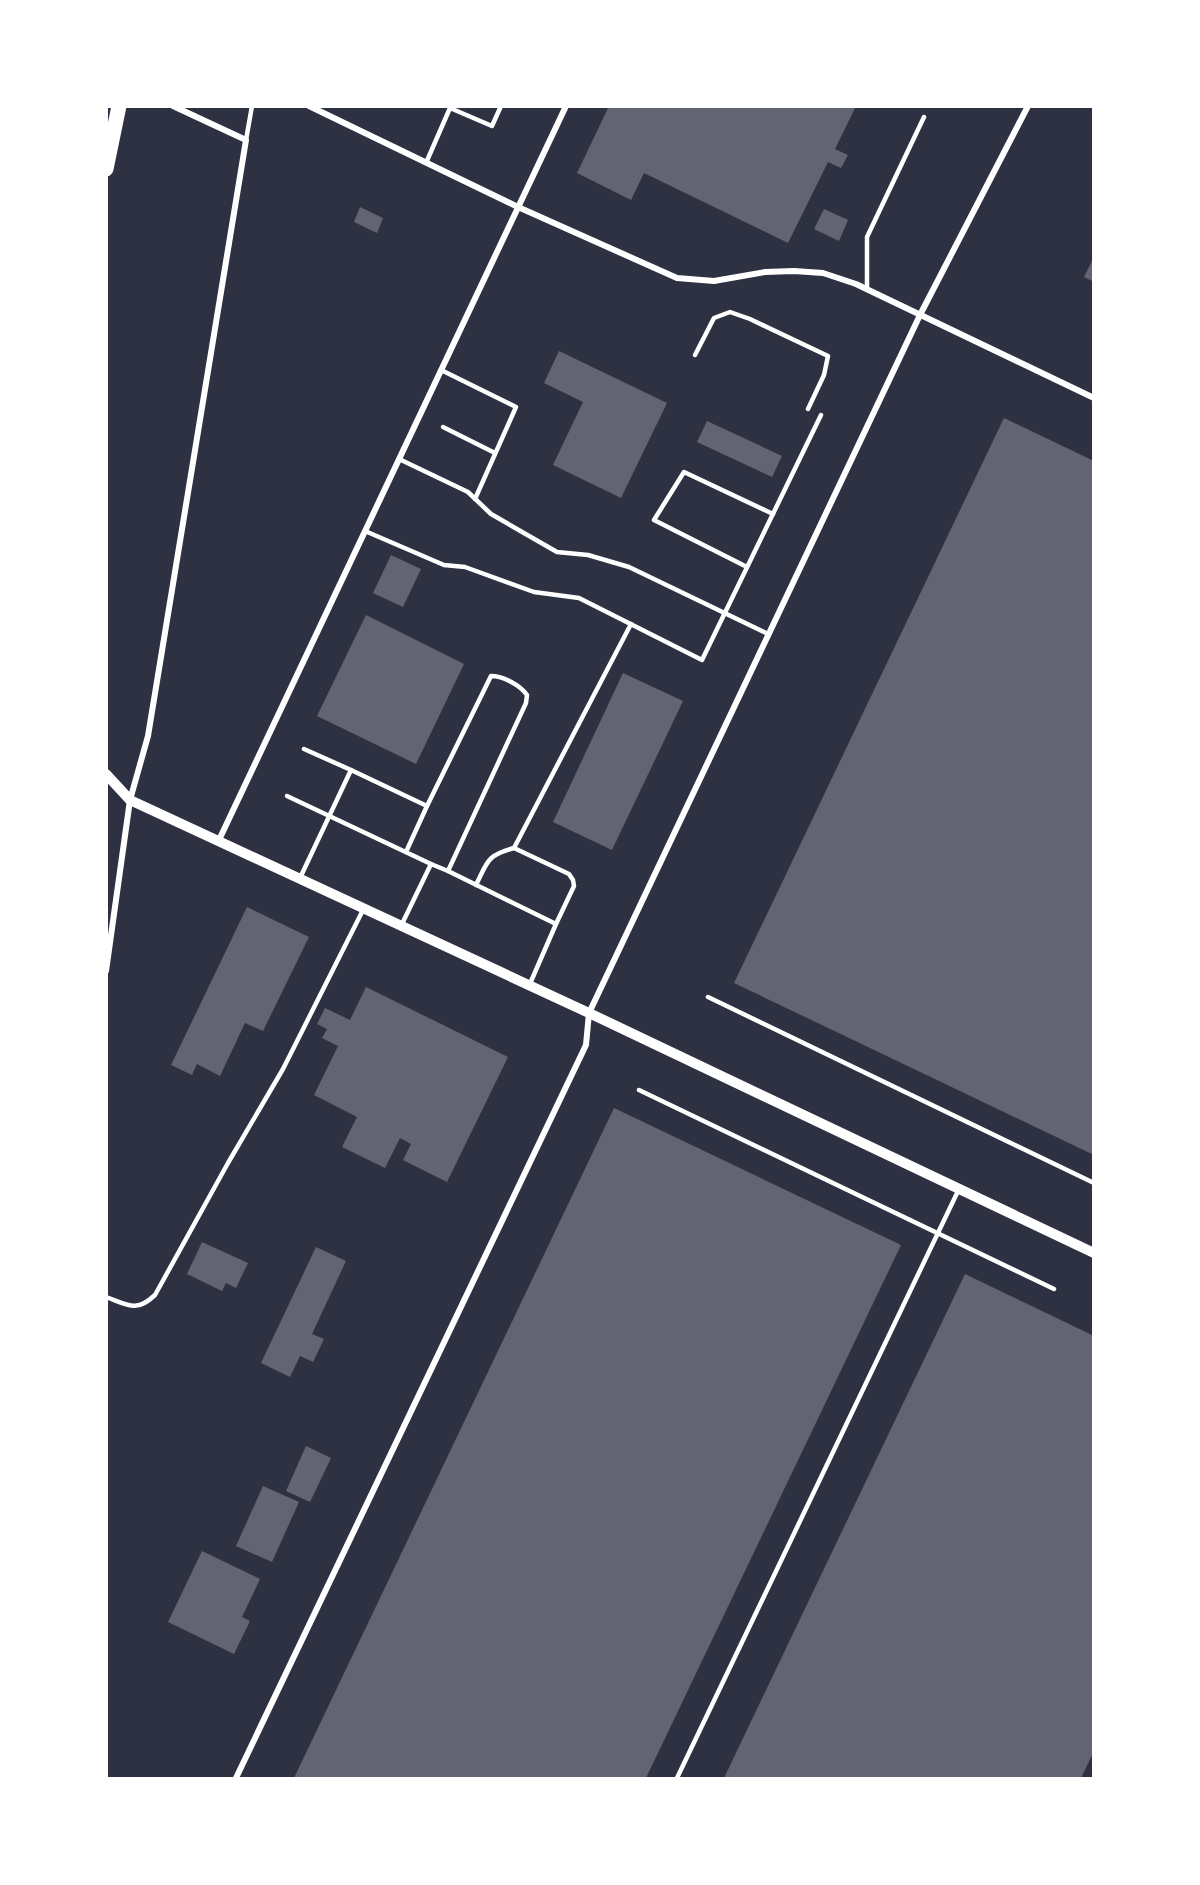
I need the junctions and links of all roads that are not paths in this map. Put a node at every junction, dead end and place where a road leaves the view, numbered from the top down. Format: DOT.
graph roads {
  1 [pos="119,106"];
  2 [pos="173,106"];
  3 [pos="252,106"];
  4 [pos="309,106"];
  5 [pos="501,106"];
  6 [pos="566,106"];
  7 [pos="1028,106"];
  8 [pos="450,107"];
  9 [pos="924,117"];
  10 [pos="246,140"];
  11 [pos="424,161"];
  12 [pos="106,169"];
  13 [pos="518,207"];
  14 [pos="867,290"];
  15 [pos="920,315"];
  16 [pos="695,355"];
  17 [pos="441,370"];
  18 [pos="1094,398"];
  19 [pos="808,409"];
  20 [pos="821,415"];
  21 [pos="443,427"];
  22 [pos="495,453"];
  23 [pos="399,459"];
  24 [pos="475,499"];
  25 [pos="773,514"];
  26 [pos="365,531"];
  27 [pos="747,567"];
  28 [pos="724,613"];
  29 [pos="631,624"];
  30 [pos="768,634"];
  31 [pos="304,749"];
  32 [pos="351,770"];
  33 [pos="106,774"];
  34 [pos="287,796"];
  35 [pos="130,800"];
  36 [pos="427,806"];
  37 [pos="329,815"];
  38 [pos="219,840"];
  39 [pos="514,848"];
  40 [pos="406,852"];
  41 [pos="431,864"];
  42 [pos="448,871"];
  43 [pos="300,878"];
  44 [pos="476,885"];
  45 [pos="364,908"];
  46 [pos="556,924"];
  47 [pos="401,926"];
  48 [pos="106,971"];
  49 [pos="529,986"];
  50 [pos="708,997"];
  51 [pos="590,1013"];
  52 [pos="639,1090"];
  53 [pos="1094,1183"];
  54 [pos="959,1190"];
  55 [pos="938,1233"];
  56 [pos="1094,1253"];
  57 [pos="1054,1289"];
  58 [pos="106,1297"];
  59 [pos="237,1779"];
  60 [pos="677,1779"];
  1 -- 12 [label="main road"];
  2 -- 10 [label="street"];
  3 -- 10 [label="lane"];
  4 -- 11 [label="street"];
  5 -- 8 [label="lane"];
  6 -- 13 [label="street"];
  7 -- 15 [label="street"];
  8 -- 11 [label="lane"];
  9 -- 14 [label="lane"];
  10 -- 35 [label="street"];
  11 -- 13 [label="street"];
  13 -- 14 [label="street"];
  13 -- 17 [label="street"];
  14 -- 15 [label="street"];
  15 -- 18 [label="street"];
  15 -- 30 [label="street"];
  16 -- 19 [label="lane"];
  17 -- 22 [label="lane"];
  17 -- 23 [label="street"];
  20 -- 25 [label="lane"];
  21 -- 22 [label="lane"];
  22 -- 24 [label="lane"];
  23 -- 24 [label="lane"];
  23 -- 26 [label="street"];
  24 -- 28 [label="lane"];
  25 -- 27 [label="lane"];
  25 -- 27 [label="lane"];
  26 -- 29 [label="lane"];
  26 -- 38 [label="street"];
  27 -- 28 [label="lane"];
  28 -- 29 [label="lane"];
  28 -- 30 [label="lane"];
  29 -- 39 [label="lane"];
  30 -- 51 [label="street"];
  31 -- 32 [label="lane"];
  32 -- 36 [label="lane"];
  32 -- 37 [label="lane"];
  33 -- 35 [label="street"];
  34 -- 37 [label="lane"];
  35 -- 38 [label="street"];
  35 -- 48 [label="street"];
  36 -- 40 [label="lane"];
  36 -- 42 [label="lane"];
  37 -- 40 [label="lane"];
  37 -- 43 [label="lane"];
  38 -- 43 [label="street"];
  39 -- 44 [label="lane"];
  39 -- 46 [label="lane"];
  40 -- 41 [label="lane"];
  41 -- 42 [label="lane"];
  41 -- 47 [label="lane"];
  42 -- 44 [label="lane"];
  43 -- 45 [label="street"];
  44 -- 46 [label="lane"];
  45 -- 47 [label="street"];
  45 -- 58 [label="lane"];
  46 -- 49 [label="lane"];
  47 -- 49 [label="street"];
  49 -- 51 [label="street"];
  50 -- 53 [label="lane"];
  51 -- 54 [label="street"];
  51 -- 59 [label="street"];
  52 -- 55 [label="lane"];
  54 -- 55 [label="lane"];
  54 -- 56 [label="street"];
  55 -- 57 [label="lane"];
  55 -- 60 [label="lane"];
}
